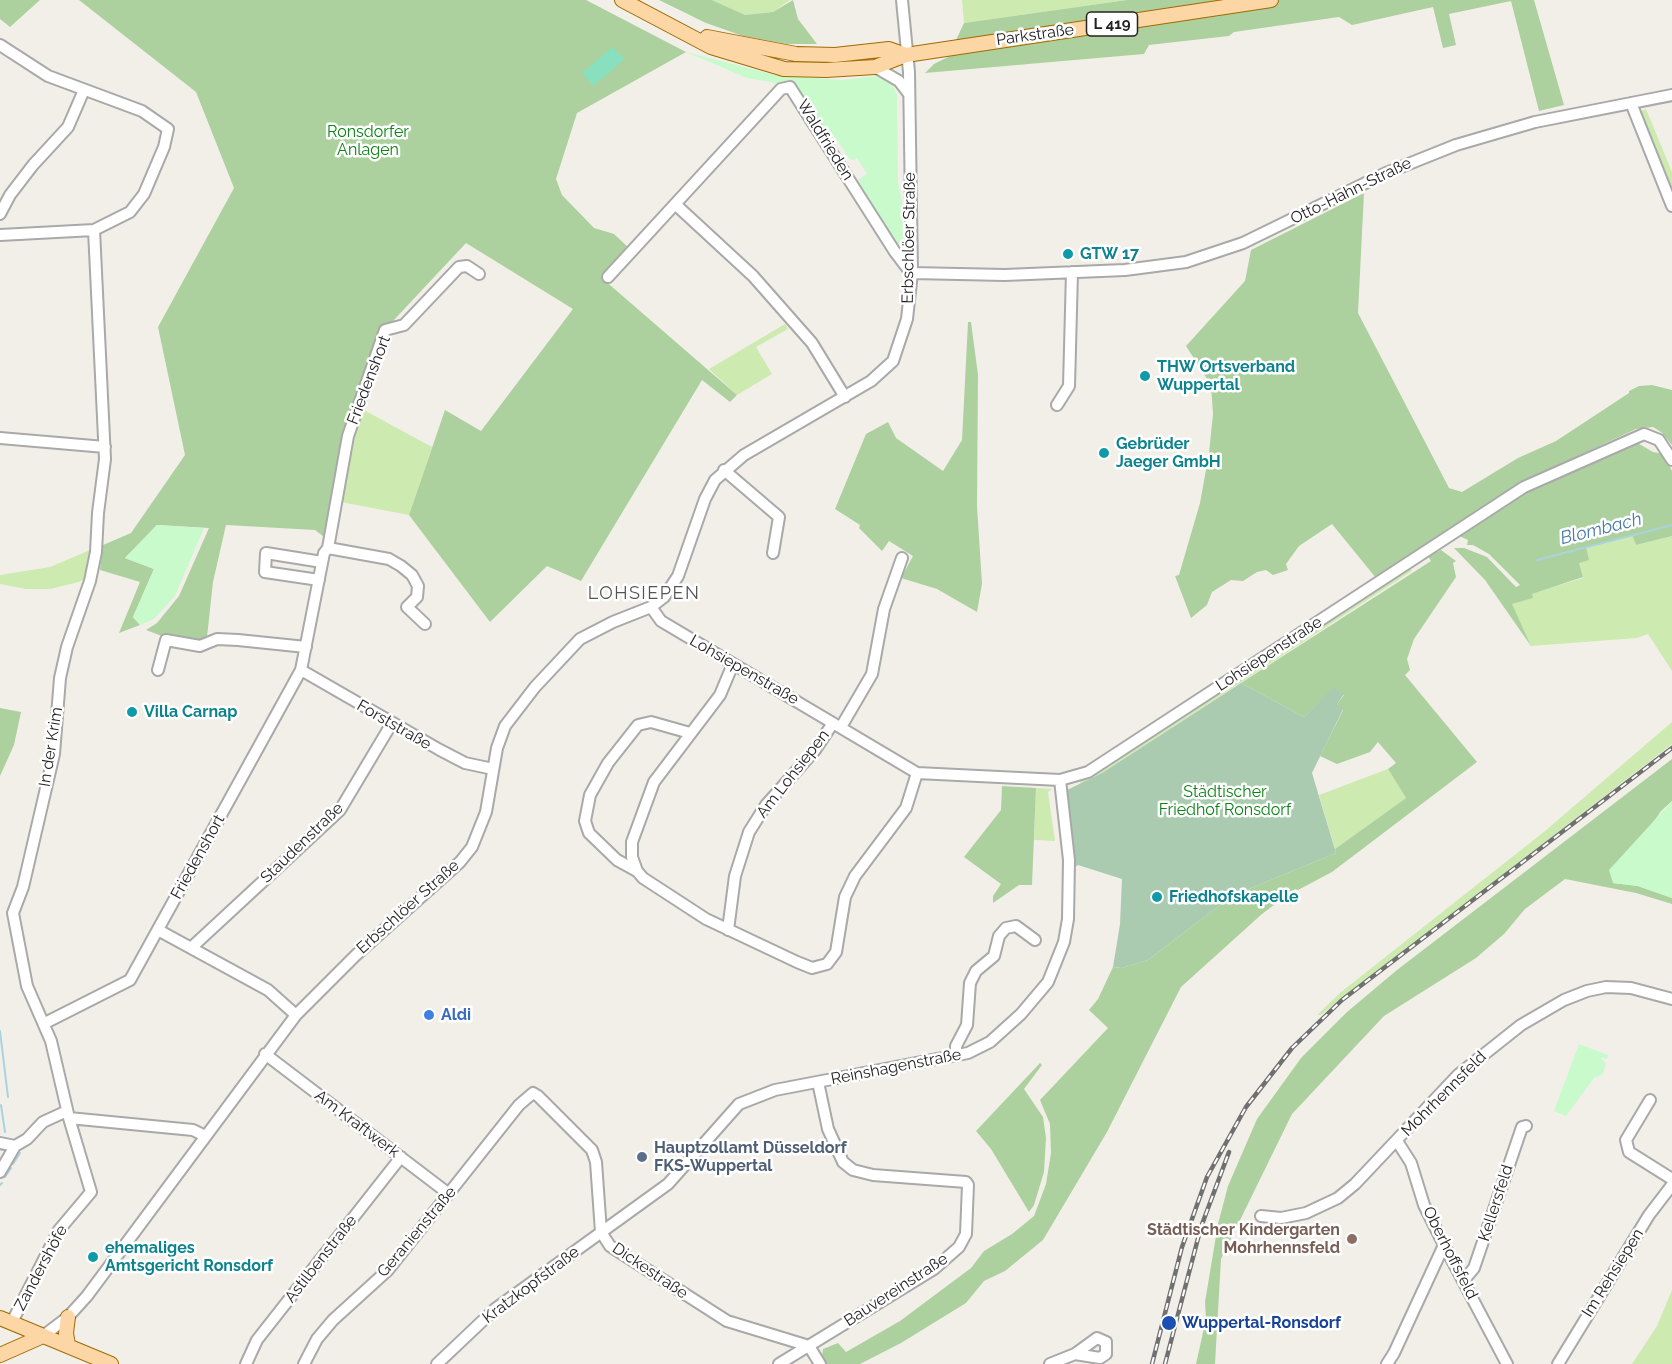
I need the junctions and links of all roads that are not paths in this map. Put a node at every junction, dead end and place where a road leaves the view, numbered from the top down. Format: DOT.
graph roads {
  1 [pos="622,0"];
  2 [pos="902,0"];
  3 [pos="1271,0"];
  4 [pos="693,35"];
  5 [pos="0,45"];
  6 [pos="906,55"];
  7 [pos="875,67"];
  8 [pos="84,90"];
  9 [pos="909,94"];
  10 [pos="1672,95"];
  11 [pos="1631,103"];
  12 [pos="675,204"];
  13 [pos="1672,206"];
  14 [pos="0,214"];
  15 [pos="94,230"];
  16 [pos="0,236"];
  17 [pos="1072,272"];
  18 [pos="912,273"];
  19 [pos="479,274"];
  20 [pos="608,277"];
  21 [pos="845,397"];
  22 [pos="1057,405"];
  23 [pos="0,438"];
  24 [pos="105,447"];
  25 [pos="1672,460"];
  26 [pos="724,470"];
  27 [pos="328,548"];
  28 [pos="772,553"];
  29 [pos="902,558"];
  30 [pos="322,562"];
  31 [pos="319,580"];
  32 [pos="651,608"];
  33 [pos="425,624"];
  34 [pos="306,647"];
  35 [pos="733,664"];
  36 [pos="158,670"];
  37 [pos="301,670"];
  38 [pos="392,723"];
  39 [pos="837,725"];
  40 [pos="690,734"];
  41 [pos="493,769"];
  42 [pos="917,773"];
  43 [pos="1060,780"];
  44 [pos="637,871"];
  45 [pos="0,912"];
  46 [pos="13,913"];
  47 [pos="158,930"];
  48 [pos="728,930"];
  49 [pos="1035,940"];
  50 [pos="192,947"];
  51 [pos="1672,999"];
  52 [pos="296,1015"];
  53 [pos="45,1023"];
  54 [pos="265,1054"];
  55 [pos="956,1056"];
  56 [pos="818,1082"];
  57 [pos="528,1096"];
  58 [pos="1650,1100"];
  59 [pos="68,1115"];
  60 [pos="1526,1126"];
  61 [pos="206,1136"];
  62 [pos="1397,1141"];
  63 [pos="0,1143"];
  64 [pos="15,1146"];
  65 [pos="401,1157"];
  66 [pos="0,1172"];
  67 [pos="1672,1179"];
  68 [pos="1672,1185"];
  69 [pos="449,1194"];
  70 [pos="1261,1216"];
  71 [pos="601,1232"];
  72 [pos="1444,1245"];
  73 [pos="1464,1280"];
  74 [pos="68,1317"];
  75 [pos="6,1320"];
  76 [pos="43,1336"];
  77 [pos="68,1345"];
  78 [pos="808,1346"];
  79 [pos="1075,1354"];
  80 [pos="0,1355"];
  81 [pos="111,1364"];
  82 [pos="246,1364"];
  83 [pos="304,1364"];
  84 [pos="437,1364"];
  85 [pos="779,1364"];
  86 [pos="820,1364"];
  87 [pos="1050,1364"];
  88 [pos="1387,1364"];
  89 [pos="1507,1364"];
  90 [pos="1558,1364"];
  1 -- 4 [label="main road, Parkstraße / L 419"];
  2 -- 6 [label="street, Erbschlöer Straße"];
  3 -- 6 [label="main road, Parkstraße / L 419"];
  4 -- 6 [label="main road, Parkstraße / L 419"];
  4 -- 7 [label="main road, Parkstraße / L 419"];
  5 -- 8 [label="street"];
  6 -- 7 [label="main road, Parkstraße / L 419"];
  6 -- 9 [label="street, Erbschlöer Straße"];
  7 -- 9 [label="street"];
  8 -- 14 [label="street"];
  8 -- 15 [label="street"];
  9 -- 18 [label="street, Erbschlöer Straße"];
  10 -- 11 [label="street, Otto-Hahn-Straße"];
  11 -- 13 [label="street"];
  11 -- 17 [label="street, Otto-Hahn-Straße"];
  12 -- 18 [label="street, Waldfrieden"];
  12 -- 20 [label="street, Waldfrieden"];
  12 -- 21 [label="street"];
  15 -- 16 [label="street"];
  15 -- 24 [label="street, In der Krim"];
  17 -- 18 [label="street, Otto-Hahn-Straße"];
  17 -- 22 [label="street"];
  18 -- 21 [label="street, Erbschlöer Straße"];
  19 -- 27 [label="street, Friedenshort"];
  21 -- 26 [label="street, Erbschlöer Straße"];
  23 -- 24 [label="street"];
  24 -- 46 [label="street, In der Krim"];
  25 -- 43 [label="street, Lohsiepenstraße"];
  26 -- 28 [label="street"];
  26 -- 32 [label="street, Erbschlöer Straße"];
  27 -- 30 [label="street, Friedenshort"];
  27 -- 33 [label="street"];
  29 -- 39 [label="street"];
  30 -- 31 [label="street, Friedenshort"];
  30 -- 31 [label="street"];
  31 -- 34 [label="street, Friedenshort"];
  32 -- 35 [label="street, Lohsiepenstraße"];
  32 -- 41 [label="street, Erbschlöer Straße"];
  34 -- 36 [label="street"];
  34 -- 37 [label="street, Friedenshort"];
  35 -- 39 [label="street, Lohsiepenstraße"];
  35 -- 40 [label="street"];
  37 -- 38 [label="street, Forststraße"];
  37 -- 47 [label="street, Friedenshort"];
  38 -- 41 [label="street, Forststraße"];
  38 -- 50 [label="street, Staudenstraße"];
  39 -- 42 [label="street, Lohsiepenstraße"];
  39 -- 48 [label="street, Am Lohsiepen"];
  40 -- 44 [label="street"];
  40 -- 44 [label="street"];
  41 -- 52 [label="street, Erbschlöer Straße"];
  42 -- 43 [label="street, Lohsiepenstraße"];
  42 -- 48 [label="street"];
  43 -- 55 [label="street, Reinshagenstraße"];
  44 -- 48 [label="street"];
  45 -- 46 [label="street"];
  46 -- 53 [label="street"];
  47 -- 50 [label="street"];
  47 -- 53 [label="street, Friedenshort"];
  49 -- 55 [label="street"];
  50 -- 52 [label="street"];
  51 -- 62 [label="street, Mohrhennsfeld"];
  52 -- 54 [label="street, Erbschlöer Straße"];
  53 -- 59 [label="street"];
  54 -- 61 [label="street, Erbschlöer Straße"];
  54 -- 65 [label="street, Am Kraftwerk"];
  55 -- 56 [label="street, Reinshagenstraße"];
  56 -- 71 [label="street, Reinshagenstraße"];
  56 -- 78 [label="street, Bauvereinstraße"];
  57 -- 69 [label="street, Geranienstraße"];
  57 -- 71 [label="street, Dickestraße"];
  58 -- 67 [label="street"];
  59 -- 61 [label="street"];
  59 -- 64 [label="street"];
  59 -- 75 [label="street, Zandershöfe"];
  60 -- 73 [label="street, Kellersfeld"];
  61 -- 74 [label="street, Erbschlöer Straße"];
  62 -- 70 [label="street, Mohrhennsfeld"];
  62 -- 72 [label="street, Oberhoffsfeld"];
  63 -- 64 [label="street"];
  64 -- 66 [label="street"];
  65 -- 69 [label="street, Am Kraftwerk"];
  65 -- 82 [label="street, Astilbenstraße"];
  68 -- 90 [label="street, Im Rehsiepen"];
  69 -- 83 [label="street, Geranienstraße"];
  71 -- 78 [label="street, Dickestraße"];
  71 -- 84 [label="street, Kratzkopfstraße"];
  72 -- 73 [label="street, Oberhoffsfeld"];
  72 -- 88 [label="street"];
  73 -- 89 [label="street, Oberhoffsfeld"];
  74 -- 76 [label="street, Erbschlöer Straße"];
  74 -- 77 [label="main road"];
  75 -- 76 [label="main road"];
  76 -- 77 [label="main road"];
  76 -- 80 [label="main road"];
  77 -- 81 [label="main road"];
  78 -- 85 [label="street"];
  78 -- 86 [label="street"];
  79 -- 87 [label="street"];
}
